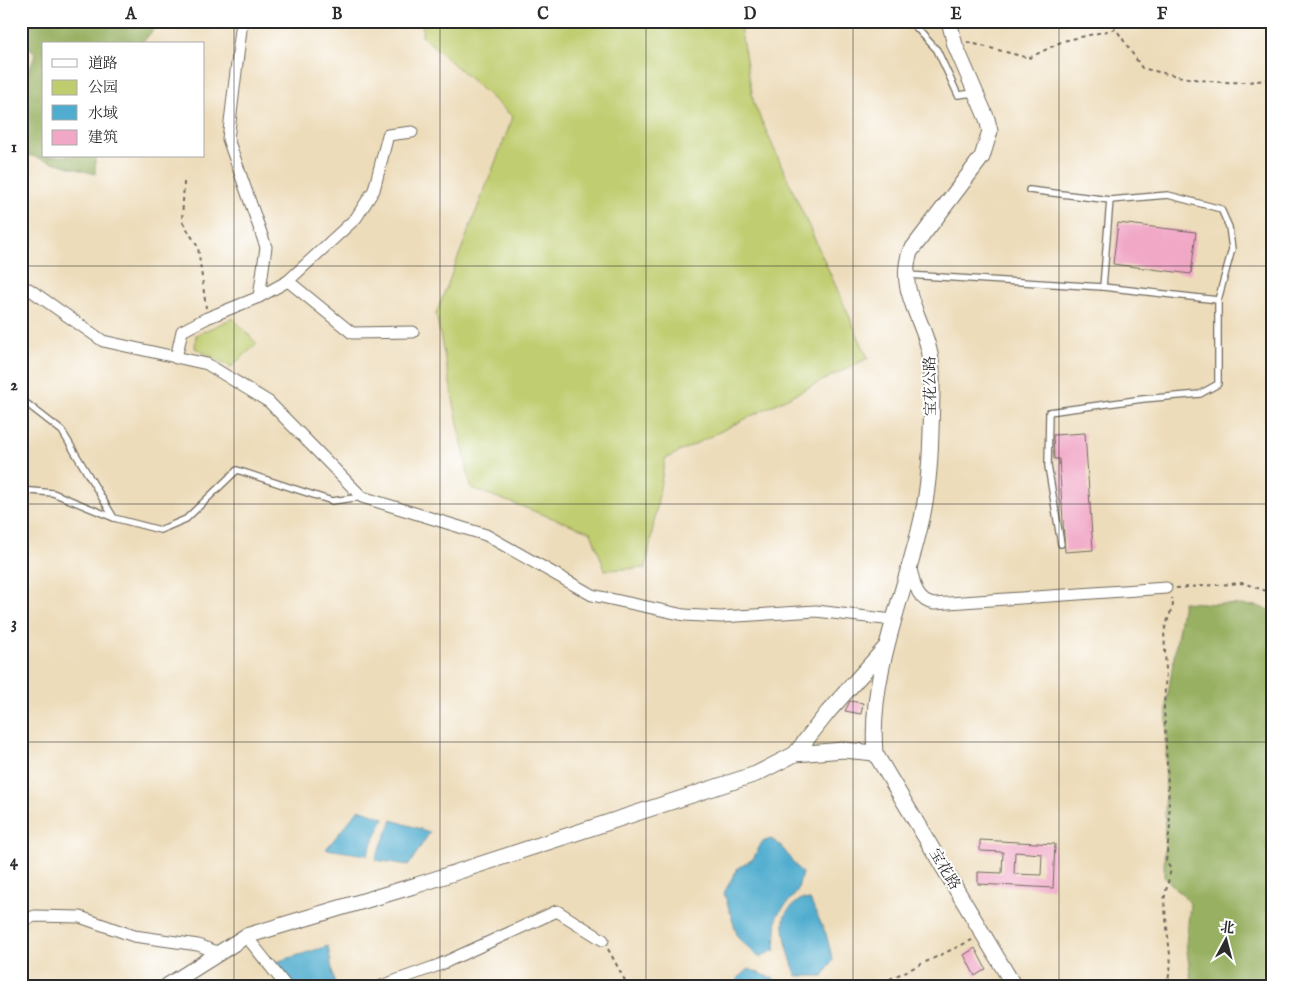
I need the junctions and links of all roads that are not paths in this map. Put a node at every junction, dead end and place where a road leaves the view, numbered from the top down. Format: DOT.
graph roads {
  1 [pos="242,21"];
  2 [pos="910,21"];
  3 [pos="948,21"];
  4 [pos="976,93"];
  5 [pos="412,132"];
  6 [pos="1030,190"];
  7 [pos="1110,200"];
  8 [pos="904,275"];
  9 [pos="288,281"];
  10 [pos="1103,287"];
  11 [pos="21,289"];
  12 [pos="259,297"];
  13 [pos="1218,300"];
  14 [pos="413,332"];
  15 [pos="176,358"];
  16 [pos="21,398"];
  17 [pos="21,490"];
  18 [pos="362,497"];
  19 [pos="114,518"];
  20 [pos="1061,544"];
  21 [pos="910,564"];
  22 [pos="1168,588"];
  23 [pos="894,620"];
  24 [pos="887,645"];
  25 [pos="875,753"];
  26 [pos="795,754"];
  27 [pos="21,921"];
  28 [pos="246,936"];
  29 [pos="603,940"];
  30 [pos="217,952"];
  31 [pos="167,986"];
  32 [pos="286,986"];
  33 [pos="381,986"];
  34 [pos="1014,986"];
  1 -- 12 [label="street"];
  2 -- 4 [label="lane"];
  3 -- 4 [label="street"];
  4 -- 8 [label="street"];
  5 -- 9 [label="street"];
  6 -- 7 [label="lane"];
  7 -- 10 [label="lane"];
  7 -- 13 [label="lane"];
  8 -- 10 [label="lane"];
  8 -- 21 [label="street, 宝花公路"];
  9 -- 12 [label="street"];
  9 -- 14 [label="street"];
  10 -- 13 [label="lane"];
  11 -- 15 [label="street"];
  12 -- 15 [label="street"];
  13 -- 20 [label="lane"];
  15 -- 18 [label="street"];
  16 -- 19 [label="lane"];
  17 -- 19 [label="lane"];
  18 -- 19 [label="lane"];
  18 -- 23 [label="street"];
  21 -- 22 [label="street"];
  21 -- 23 [label="street, 宝花公路"];
  23 -- 24 [label="street, 宝花公路"];
  24 -- 25 [label="street, 宝花公路"];
  24 -- 26 [label="street"];
  25 -- 26 [label="street"];
  25 -- 34 [label="street, 宝花路"];
  26 -- 28 [label="street"];
  27 -- 30 [label="street"];
  28 -- 30 [label="street"];
  28 -- 32 [label="street"];
  29 -- 33 [label="street"];
  30 -- 31 [label="street"];
}
